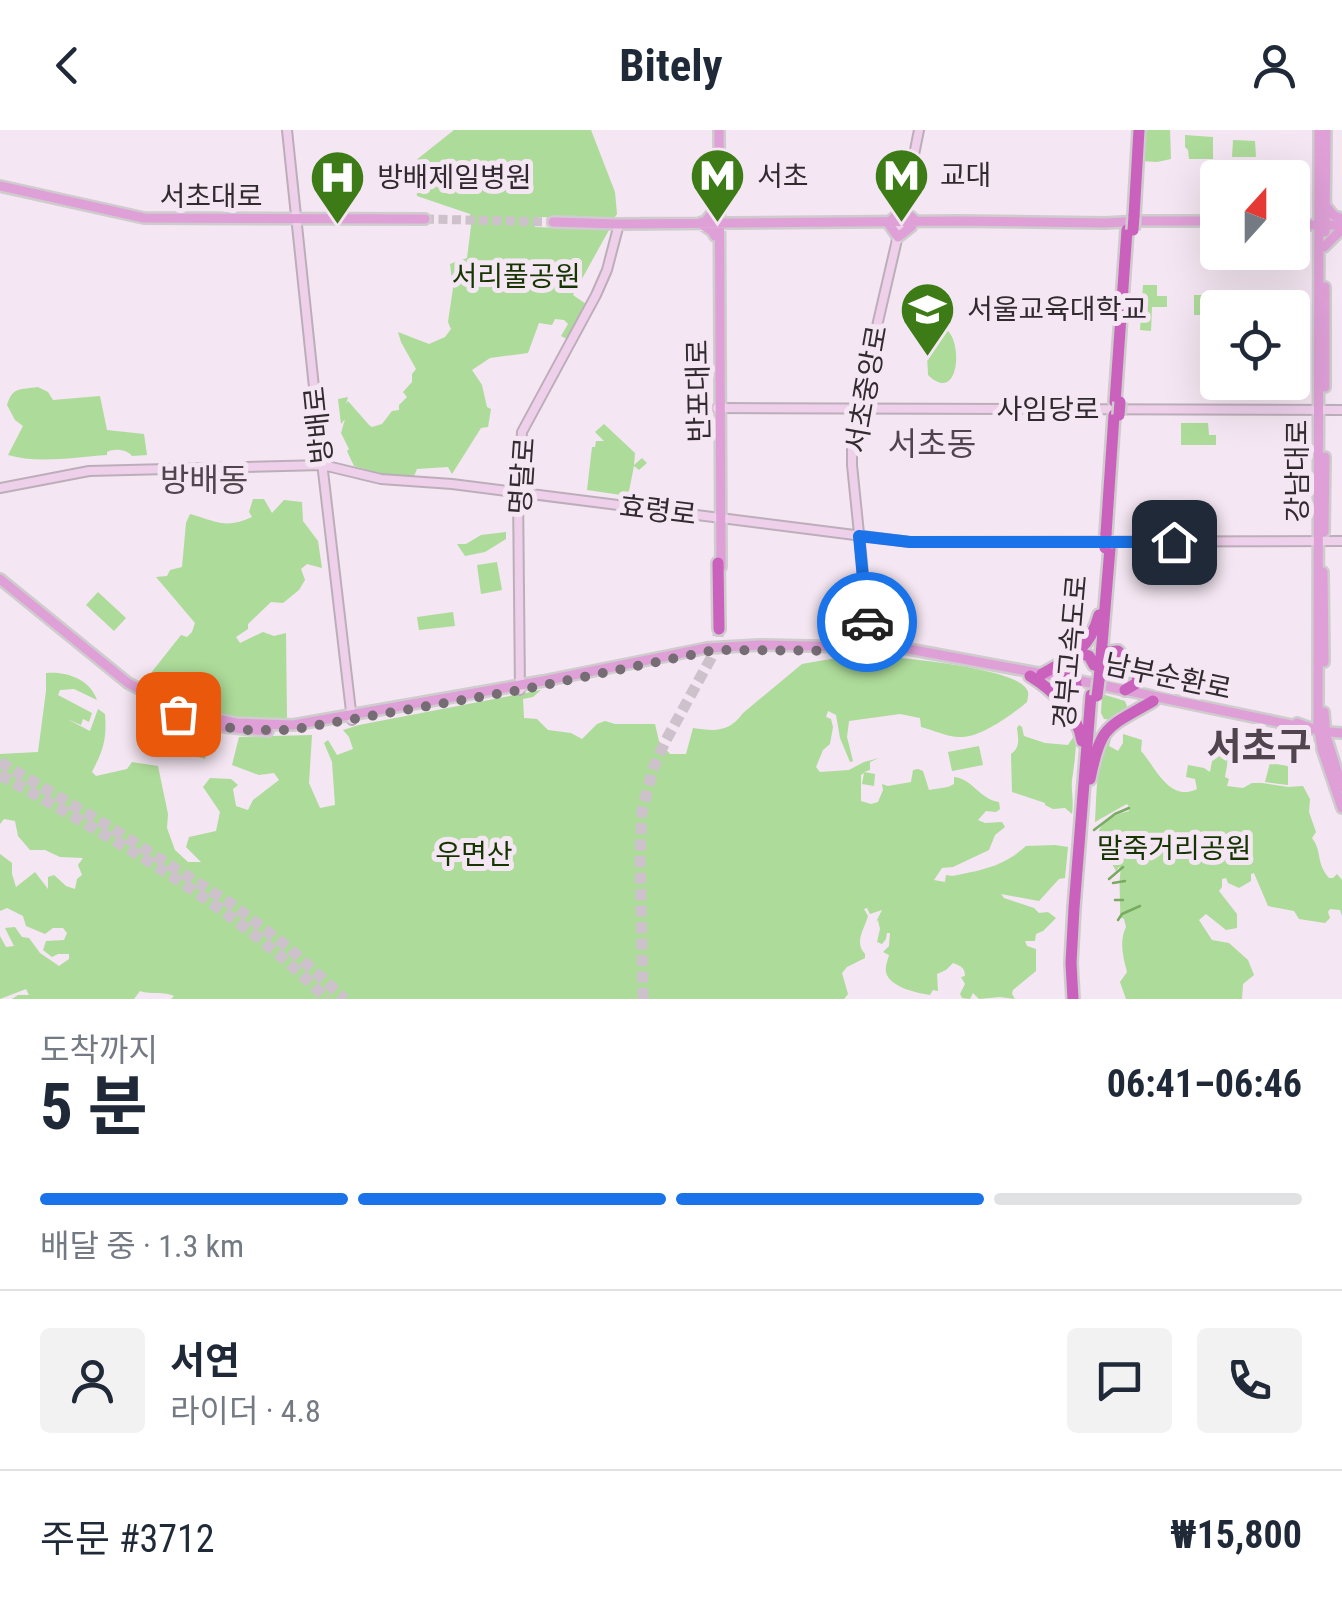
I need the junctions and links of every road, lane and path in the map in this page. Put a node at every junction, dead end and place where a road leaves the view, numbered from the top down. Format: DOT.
graph roads {
  1 [pos="287,130"];
  2 [pos="717,130"];
  3 [pos="918,130"];
  4 [pos="1137,130"];
  5 [pos="1322,130"];
  6 [pos="0,186"];
  7 [pos="1322,203"];
  8 [pos="717,209"];
  9 [pos="903,210"];
  10 [pos="1310,217"];
  11 [pos="296,219"];
  12 [pos="425,219"];
  13 [pos="553,222"];
  14 [pos="718,223"];
  15 [pos="734,223"];
  16 [pos="888,223"];
  17 [pos="909,223"];
  18 [pos="1128,223"];
  19 [pos="1200,223"];
  20 [pos="1333,223"];
  21 [pos="618,224"];
  22 [pos="700,224"];
  23 [pos="1310,228"];
  24 [pos="898,236"];
  25 [pos="718,238"];
  26 [pos="1322,243"];
  27 [pos="719,408"];
  28 [pos="858,408"];
  29 [pos="1322,410"];
  30 [pos="1342,410"];
  31 [pos="321,454"];
  32 [pos="323,465"];
  33 [pos="311,466"];
  34 [pos="334,466"];
  35 [pos="324,477"];
  36 [pos="0,488"];
  37 [pos="518,492"];
  38 [pos="719,518"];
  39 [pos="859,536"];
  40 [pos="1321,540"];
  41 [pos="1342,541"];
  42 [pos="1107,548"];
  43 [pos="719,564"];
  44 [pos="0,582"];
  45 [pos="1100,611"];
  46 [pos="720,629"];
  47 [pos="869,634"];
  48 [pos="737,646"];
  49 [pos="716,648"];
  50 [pos="855,648"];
  51 [pos="871,649"];
  52 [pos="1096,674"];
  53 [pos="1036,675"];
  54 [pos="1076,683"];
  55 [pos="520,688"];
  56 [pos="1126,690"];
  57 [pos="1092,697"];
  58 [pos="1154,701"];
  59 [pos="1321,710"];
  60 [pos="352,718"];
  61 [pos="1250,719"];
  62 [pos="1300,728"];
  63 [pos="1322,731"];
  64 [pos="1342,736"];
  65 [pos="1322,749"];
  66 [pos="1334,763"];
  67 [pos="1086,783"];
  68 [pos="1342,786"];
  69 [pos="1342,808"];
  70 [pos="1076,999"];
  1 -- 11 [label="main road, 방배로"];
  2 -- 8 [label="main road, 반포대로"];
  3 -- 9 [label="main road"];
  4 -- 18 [label="highway, 경부고속도로"];
  5 -- 7 [label="main road, 강남대로"];
  6 -- 11 [label="main road, 서초대로"];
  7 -- 10 [label="main road"];
  7 -- 20 [label="main road, 강남대로"];
  7 -- 20 [label="main road"];
  8 -- 14 [label="main road, 반포대로"];
  8 -- 15 [label="main road"];
  8 -- 22 [label="main road"];
  9 -- 16 [label="main road"];
  9 -- 17 [label="main road"];
  11 -- 12 [label="main road, 서초대로"];
  11 -- 31 [label="main road, 방배로"];
  13 -- 21 [label="main road"];
  14 -- 15 [label="main road"];
  14 -- 22 [label="main road"];
  14 -- 25 [label="main road, 반포대로"];
  15 -- 16 [label="main road"];
  15 -- 25 [label="main road"];
  16 -- 17 [label="main road"];
  16 -- 24 [label="main road"];
  17 -- 18 [label="main road"];
  17 -- 24 [label="main road"];
  18 -- 19 [label="main road"];
  18 -- 42 [label="highway, 경부고속도로, bridge"];
  20 -- 26 [label="main road, 강남대로"];
  20 -- 26 [label="main road"];
  21 -- 22 [label="main road"];
  21 -- 37 [label="main road, 명달로"];
  22 -- 25 [label="main road"];
  23 -- 26 [label="main road"];
  24 -- 28 [label="main road, 서초중앙로"];
  25 -- 27 [label="main road, 반포대로"];
  26 -- 29 [label="main road, 강남대로"];
  27 -- 28 [label="main road, 사임당로"];
  27 -- 38 [label="main road, 반포대로"];
  28 -- 29 [label="main road, 사임당로"];
  28 -- 39 [label="main road, 서초중앙로"];
  29 -- 30 [label="main road, 사임당로"];
  29 -- 40 [label="main road, 강남대로"];
  31 -- 32 [label="main road, 방배로"];
  31 -- 33 [label="main road"];
  31 -- 34 [label="main road"];
  32 -- 33 [label="main road, 효령로"];
  32 -- 34 [label="main road, 효령로"];
  32 -- 35 [label="main road, 방배로"];
  33 -- 35 [label="main road"];
  33 -- 36 [label="main road, 효령로"];
  34 -- 35 [label="main road"];
  34 -- 37 [label="main road, 효령로"];
  35 -- 60 [label="main road, 방배로"];
  37 -- 38 [label="main road, 효령로"];
  37 -- 55 [label="main road, 명달로"];
  38 -- 39 [label="main road, 효령로"];
  38 -- 43 [label="main road, 반포대로"];
  39 -- 40 [label="main road, 효령로"];
  39 -- 47 [label="main road, 서초중앙로"];
  40 -- 41 [label="main road, 효령로"];
  40 -- 59 [label="main road, 강남대로"];
  42 -- 45 [label="highway, 경부고속도로"];
  42 -- 52 [label="highway, 경부고속도로"];
  43 -- 46 [label="highway"];
  44 -- 60 [label="main road, 남부순환로"];
  45 -- 52 [label="highway, 경부고속도로"];
  45 -- 53 [label="highway"];
  46 -- 48 [label="main road"];
  46 -- 49 [label="main road"];
  46 -- 49 [label="main road"];
  47 -- 50 [label="main road"];
  47 -- 51 [label="main road, 서초중앙로"];
  48 -- 49 [label="main road, 남부순환로"];
  48 -- 50 [label="main road, 남부순환로"];
  49 -- 50 [label="main road, 남부순환로"];
  49 -- 55 [label="main road, 남부순환로"];
  50 -- 51 [label="main road, 남부순환로"];
  51 -- 53 [label="main road, 남부순환로"];
  52 -- 54 [label="highway"];
  52 -- 56 [label="highway"];
  52 -- 57 [label="highway, 경부고속도로, bridge"];
  53 -- 54 [label="main road, 남부순환로"];
  53 -- 67 [label="highway"];
  54 -- 56 [label="main road, 남부순환로"];
  54 -- 57 [label="highway"];
  54 -- 58 [label="main road, 남부순환로"];
  55 -- 60 [label="main road, 남부순환로"];
  56 -- 61 [label="main road, 남부순환로"];
  57 -- 67 [label="highway, 경부고속도로"];
  58 -- 61 [label="main road, 남부순환로"];
  58 -- 67 [label="highway"];
  59 -- 62 [label="main road"];
  59 -- 63 [label="main road, 강남대로"];
  59 -- 64 [label="main road"];
  61 -- 62 [label="main road"];
  62 -- 63 [label="main road"];
  62 -- 65 [label="main road"];
  63 -- 64 [label="main road"];
  63 -- 65 [label="main road, 강남대로"];
  63 -- 66 [label="main road, 강남대로"];
  64 -- 66 [label="main road"];
  65 -- 69 [label="main road, 강남대로"];
  66 -- 68 [label="main road, 강남대로"];
  67 -- 70 [label="highway, 경부고속도로"];
}
